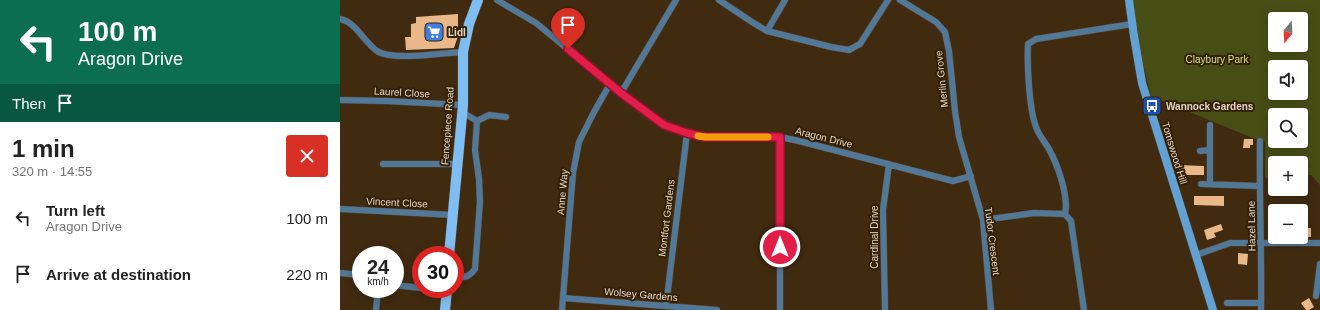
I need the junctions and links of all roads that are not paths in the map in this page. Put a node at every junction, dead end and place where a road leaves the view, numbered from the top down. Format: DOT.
graph roads {
  1 [pos="478,0"];
  2 [pos="497,0"];
  3 [pos="676,0"];
  4 [pos="719,0"];
  5 [pos="785,0"];
  6 [pos="888,0"];
  7 [pos="900,0"];
  8 [pos="1129,0"];
  9 [pos="340,19"];
  10 [pos="1132,24"];
  11 [pos="767,31"];
  12 [pos="463,52"];
  13 [pos="610,84"];
  14 [pos="621,93"];
  15 [pos="340,100"];
  16 [pos="462,110"];
  17 [pos="506,116"];
  18 [pos="477,121"];
  19 [pos="1210,124"];
  20 [pos="687,133"];
  21 [pos="780,137"];
  22 [pos="1260,141"];
  23 [pos="1209,150"];
  24 [pos="1200,151"];
  25 [pos="383,164"];
  26 [pos="456,164"];
  27 [pos="889,164"];
  28 [pos="971,176"];
  29 [pos="1201,184"];
  30 [pos="1210,184"];
  31 [pos="1260,186"];
  32 [pos="340,209"];
  33 [pos="1065,214"];
  34 [pos="453,215"];
  35 [pos="983,220"];
  36 [pos="1320,243"];
  37 [pos="1261,244"];
  38 [pos="451,246"];
  39 [pos="1196,255"];
  40 [pos="1320,264"];
  41 [pos="340,273"];
  42 [pos="352,274"];
  43 [pos="464,278"];
  44 [pos="1316,296"];
  45 [pos="377,298"];
  46 [pos="446,298"];
  47 [pos="564,298"];
  48 [pos="1227,303"];
  49 [pos="666,306"];
  50 [pos="635,307"];
  51 [pos="1261,307"];
  52 [pos="376,310"];
  53 [pos="445,310"];
  54 [pos="562,310"];
  55 [pos="707,310"];
  56 [pos="717,310"];
  57 [pos="780,310"];
  58 [pos="886,310"];
  59 [pos="991,310"];
  60 [pos="1084,310"];
  61 [pos="1213,310"];
  1 -- 12 [label="main road, Fencepiece Road"];
  2 -- 13 [label="street, Aragon Drive"];
  3 -- 14 [label="street"];
  4 -- 11 [label="street"];
  5 -- 11 [label="street"];
  6 -- 11 [label="street"];
  7 -- 28 [label="street, Merlin Grove"];
  8 -- 10 [label="street, Tomswood Hill"];
  9 -- 12 [label="street"];
  10 -- 33 [label="street"];
  10 -- 39 [label="street, Tomswood Hill"];
  12 -- 16 [label="main road, Fencepiece Road"];
  13 -- 14 [label="street, Aragon Drive"];
  13 -- 47 [label="street, Anne Way"];
  14 -- 20 [label="street, Aragon Drive"];
  15 -- 16 [label="street, Laurel Close"];
  16 -- 18 [label="street, Laurel Close"];
  16 -- 26 [label="main road, Fencepiece Road"];
  17 -- 18 [label="street"];
  18 -- 43 [label="street"];
  19 -- 23 [label="street"];
  20 -- 21 [label="street, Aragon Drive"];
  20 -- 49 [label="street, Montfort Gardens"];
  21 -- 27 [label="street, Aragon Drive"];
  21 -- 57 [label="street"];
  22 -- 31 [label="street, Hazel Lane"];
  23 -- 24 [label="street"];
  23 -- 30 [label="street"];
  25 -- 26 [label="street"];
  26 -- 34 [label="main road, Fencepiece Road"];
  27 -- 28 [label="street, Aragon Drive"];
  27 -- 58 [label="street, Cardinal Drive"];
  28 -- 35 [label="street, Tudor Crescent"];
  29 -- 30 [label="street"];
  30 -- 31 [label="street"];
  31 -- 37 [label="street, Hazel Lane"];
  32 -- 34 [label="street, Vincent Close"];
  33 -- 35 [label="street"];
  33 -- 60 [label="street"];
  34 -- 38 [label="main road, Fencepiece Road"];
  35 -- 59 [label="street, Tudor Crescent"];
  36 -- 37 [label="street"];
  37 -- 39 [label="street"];
  37 -- 51 [label="street, Hazel Lane"];
  39 -- 61 [label="street, Tomswood Hill"];
  40 -- 44 [label="street"];
  41 -- 42 [label="street"];
  45 -- 52 [label="street"];
  46 -- 53 [label="main road"];
  47 -- 50 [label="street, Wolsey Gardens"];
  47 -- 54 [label="street, Anne Way"];
  48 -- 51 [label="street"];
  49 -- 50 [label="street, Wolsey Gardens"];
  49 -- 55 [label="street, Wolsey Gardens"];
  55 -- 56 [label="street, Wolsey Gardens"];
}
